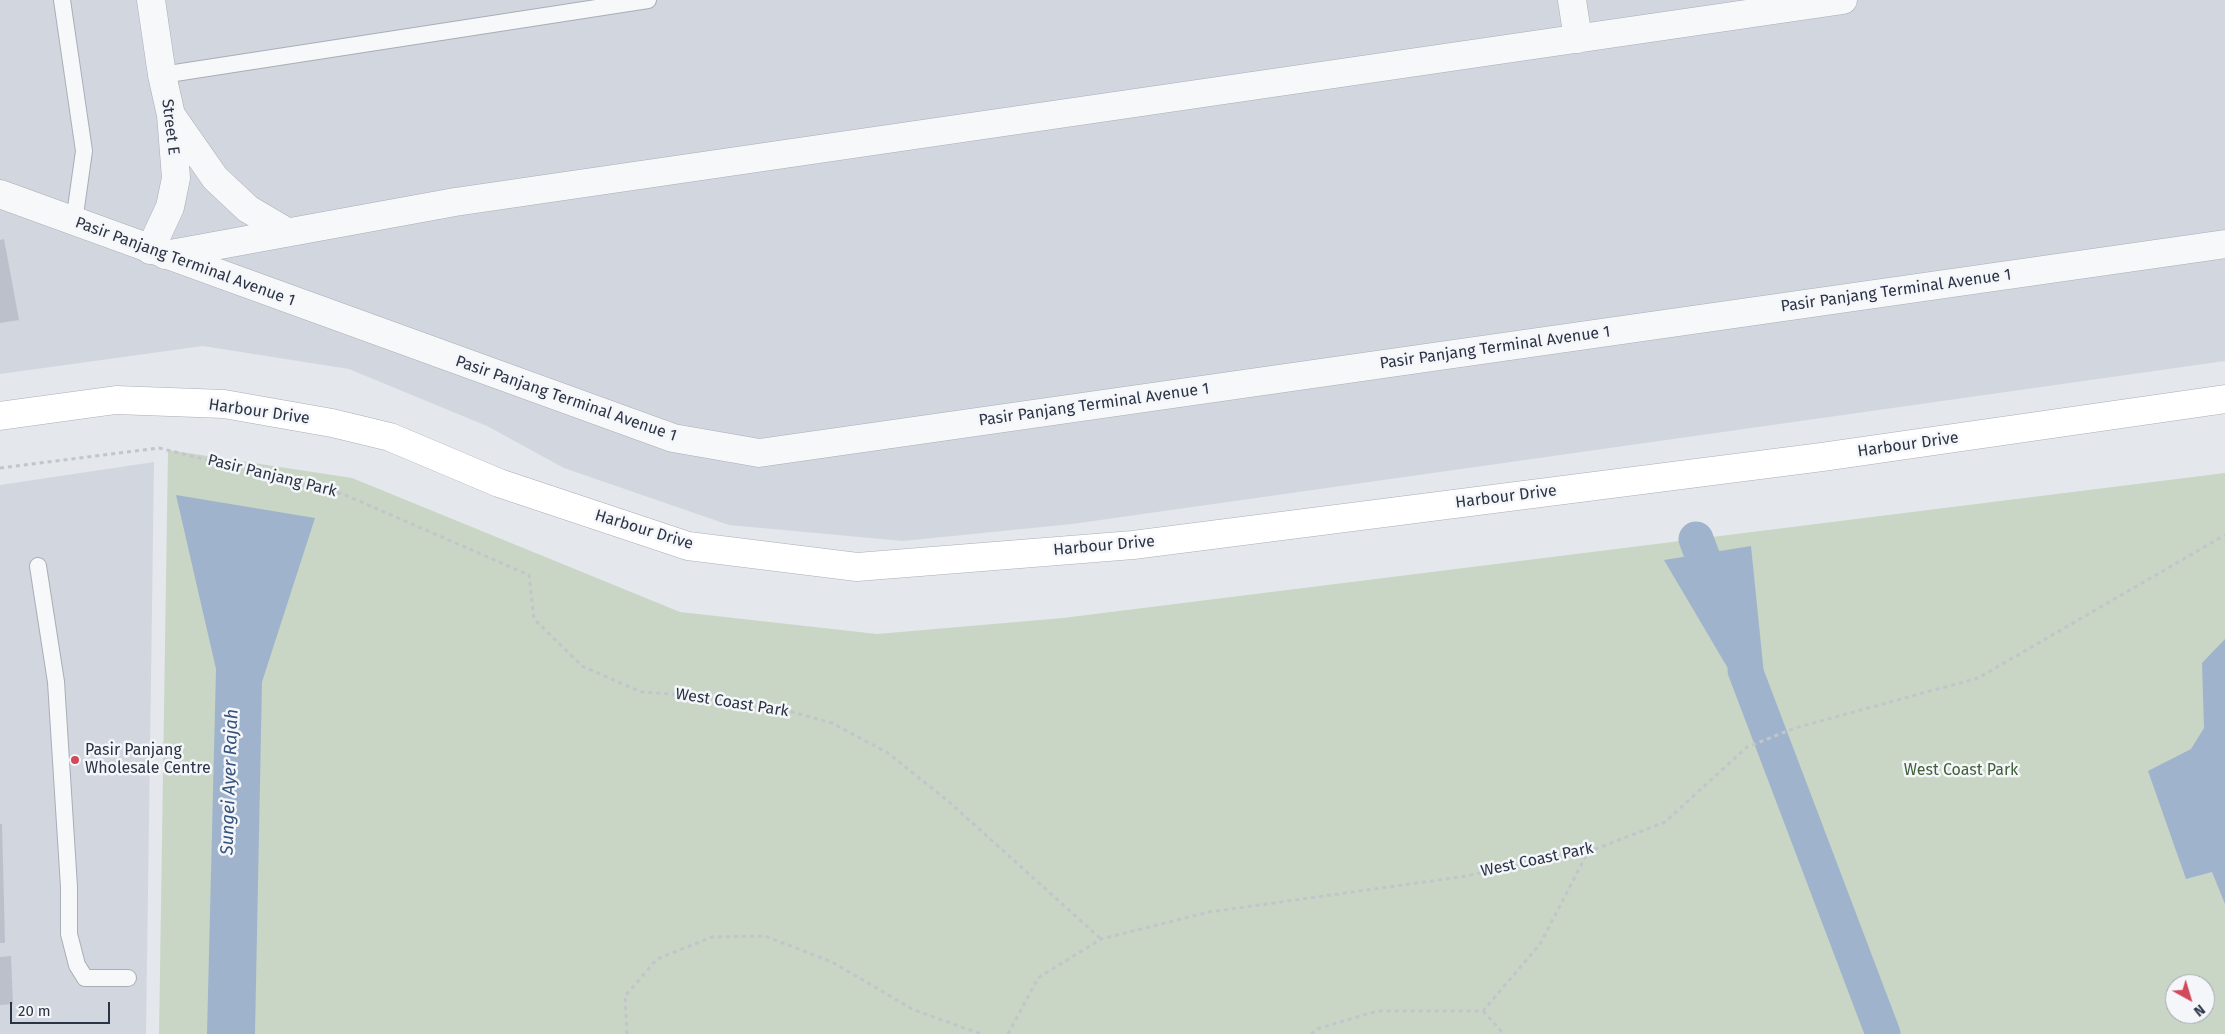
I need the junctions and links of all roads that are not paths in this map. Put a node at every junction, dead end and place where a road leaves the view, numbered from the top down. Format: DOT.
graph roads {
  1 [pos="62,0"];
  2 [pos="151,0"];
  3 [pos="648,0"];
  4 [pos="1572,0"];
  5 [pos="1843,0"];
  6 [pos="1578,38"];
  7 [pos="162,75"];
  8 [pos="171,115"];
  9 [pos="0,194"];
  10 [pos="74,222"];
  11 [pos="287,232"];
  12 [pos="2225,244"];
  13 [pos="157,252"];
  14 [pos="2225,399"];
  15 [pos="0,416"];
  16 [pos="38,566"];
  17 [pos="128,978"];
  1 -- 10 [label="lane"];
  2 -- 7 [label="street, Street E"];
  3 -- 7 [label="lane"];
  4 -- 6 [label="street"];
  5 -- 6 [label="street"];
  6 -- 11 [label="street"];
  7 -- 8 [label="street, Street E"];
  8 -- 11 [label="street"];
  8 -- 13 [label="street, Street E"];
  9 -- 10 [label="street, Pasir Panjang Terminal Avenue 1"];
  10 -- 13 [label="street, Pasir Panjang Terminal Avenue 1"];
  11 -- 13 [label="street"];
  12 -- 13 [label="street, Pasir Panjang Terminal Avenue 1"];
  14 -- 15 [label="main road, Harbour Drive"];
  16 -- 17 [label="lane"];
}
